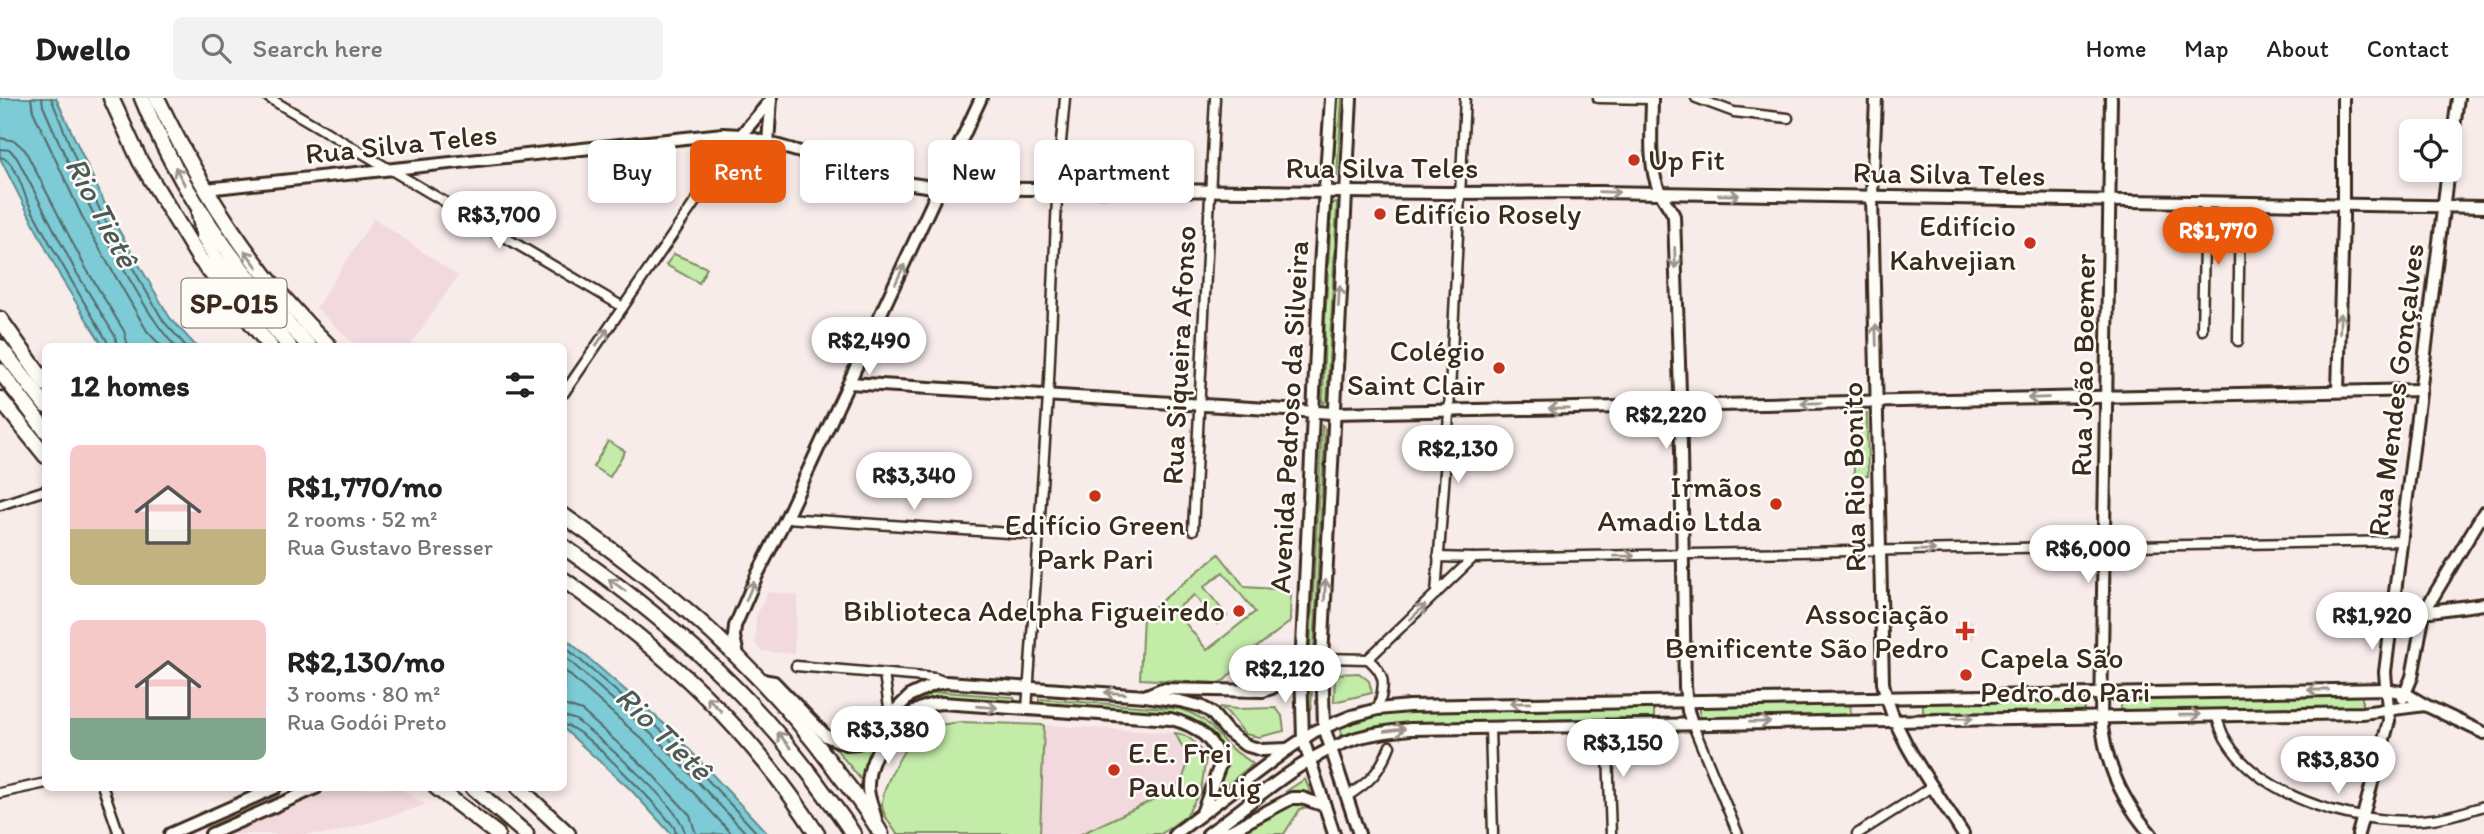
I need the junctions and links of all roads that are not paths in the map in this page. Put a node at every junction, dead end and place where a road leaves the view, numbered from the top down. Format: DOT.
graph roads {
  1 [pos="111,98"];
  2 [pos="142,98"];
  3 [pos="157,98"];
  4 [pos="269,98"];
  5 [pos="981,98"];
  6 [pos="1065,98"];
  7 [pos="1215,98"];
  8 [pos="1331,98"];
  9 [pos="1350,98"];
  10 [pos="1465,98"];
  11 [pos="1598,98"];
  12 [pos="1652,98"];
  13 [pos="1696,98"];
  14 [pos="1876,98"];
  15 [pos="2111,98"];
  16 [pos="2343,98"];
  17 [pos="2458,98"];
  18 [pos="769,99"];
  19 [pos="1788,118"];
  20 [pos="2455,119"];
  21 [pos="741,135"];
  22 [pos="756,140"];
  23 [pos="768,140"];
  24 [pos="962,140"];
  25 [pos="1062,140"];
  26 [pos="786,149"];
  27 [pos="391,169"];
  28 [pos="2447,182"];
  29 [pos="928,186"];
  30 [pos="206,189"];
  31 [pos="1194,191"];
  32 [pos="1210,191"];
  33 [pos="1325,192"];
  34 [pos="1345,192"];
  35 [pos="1461,193"];
  36 [pos="1661,194"];
  37 [pos="1872,196"];
  38 [pos="2110,201"];
  39 [pos="933,203"];
  40 [pos="1057,203"];
  41 [pos="2205,203"];
  42 [pos="2240,203"];
  43 [pos="2343,205"];
  44 [pos="2444,206"];
  45 [pos="2484,207"];
  46 [pos="198,208"];
  47 [pos="622,307"];
  48 [pos="0,319"];
  49 [pos="2202,330"];
  50 [pos="2238,341"];
  51 [pos="268,343"];
  52 [pos="287,343"];
  53 [pos="306,343"];
  54 [pos="325,343"];
  55 [pos="0,348"];
  56 [pos="0,371"];
  57 [pos="42,378"];
  58 [pos="849,383"];
  59 [pos="567,389"];
  60 [pos="2421,390"];
  61 [pos="2338,391"];
  62 [pos="1048,395"];
  63 [pos="2107,397"];
  64 [pos="0,400"];
  65 [pos="42,401"];
  66 [pos="1878,401"];
  67 [pos="1200,405"];
  68 [pos="1681,406"];
  69 [pos="1449,411"];
  70 [pos="1314,413"];
  71 [pos="1333,414"];
  72 [pos="42,426"];
  73 [pos="42,451"];
  74 [pos="42,491"];
  75 [pos="0,505"];
  76 [pos="2484,512"];
  77 [pos="567,518"];
  78 [pos="786,518"];
  79 [pos="1193,530"];
  80 [pos="1039,535"];
  81 [pos="567,540"];
  82 [pos="2402,541"];
  83 [pos="2104,546"];
  84 [pos="567,549"];
  85 [pos="1880,551"];
  86 [pos="1683,554"];
  87 [pos="1438,557"];
  88 [pos="1474,558"];
  89 [pos="591,566"];
  90 [pos="567,582"];
  91 [pos="1436,594"];
  92 [pos="2484,604"];
  93 [pos="2424,612"];
  94 [pos="2392,617"];
  95 [pos="738,655"];
  96 [pos="1322,659"];
  97 [pos="1368,659"];
  98 [pos="796,666"];
  99 [pos="1301,668"];
  100 [pos="884,674"];
  101 [pos="762,680"];
  102 [pos="946,682"];
  103 [pos="1028,687"];
  104 [pos="2386,689"];
  105 [pos="2102,693"];
  106 [pos="2405,693"];
  107 [pos="1145,696"];
  108 [pos="1885,696"];
  109 [pos="1686,700"];
  110 [pos="2425,705"];
  111 [pos="2393,708"];
  112 [pos="1378,709"];
  113 [pos="1027,710"];
  114 [pos="890,714"];
  115 [pos="2216,715"];
  116 [pos="2101,716"];
  117 [pos="1895,719"];
  118 [pos="1692,723"];
  119 [pos="1607,724"];
  120 [pos="1324,727"];
  121 [pos="1490,727"];
  122 [pos="2484,733"];
  123 [pos="1303,739"];
  124 [pos="1390,746"];
  125 [pos="1288,749"];
  126 [pos="1330,750"];
  127 [pos="1309,761"];
  128 [pos="42,784"];
  129 [pos="1933,786"];
  130 [pos="104,791"];
  131 [pos="268,791"];
  132 [pos="441,791"];
  133 [pos="476,791"];
  134 [pos="522,791"];
  135 [pos="294,792"];
  136 [pos="0,793"];
  137 [pos="1346,797"];
  138 [pos="1325,806"];
  139 [pos="2484,806"];
  140 [pos="1202,814"];
  141 [pos="2363,817"];
  142 [pos="879,830"];
  143 [pos="119,834"];
  144 [pos="170,834"];
  145 [pos="211,834"];
  146 [pos="497,834"];
  147 [pos="526,834"];
  148 [pos="568,834"];
  149 [pos="817,834"];
  150 [pos="853,834"];
  151 [pos="1175,834"];
  152 [pos="1208,834"];
  153 [pos="1217,834"];
  154 [pos="1334,834"];
  155 [pos="1359,834"];
  156 [pos="1493,834"];
  157 [pos="1611,834"];
  158 [pos="1738,834"];
  159 [pos="1857,834"];
  160 [pos="1963,834"];
  161 [pos="2150,834"];
  162 [pos="2358,834"];
  1 -- 51 [label="highway, SP-015"];
  46 -- 2 [label="highway, one-way"];
  3 -- 30 [label="highway"];
  4 -- 27 [label="street"];
  5 -- 24 [label="main road"];
  6 -- 25 [label="street"];
  7 -- 32 [label="street, Rua Siqueira Afonso"];
  8 -- 33 [label="main road, Avenida Pedroso da Silveira"];
  9 -- 34 [label="main road, Avenida Pedroso da Silveira"];
  10 -- 35 [label="street"];
  11 -- 12 [label="street"];
  12 -- 36 [label="main road"];
  13 -- 19 [label="street"];
  14 -- 37 [label="main road, Rua Rio Bonito"];
  15 -- 38 [label="main road, Rua João Boemer"];
  16 -- 43 [label="main road"];
  17 -- 20 [label="main road"];
  18 -- 21 [label="main road"];
  18 -- 23 [label="main road"];
  21 -- 22 [label="main road, Rua Silva Teles"];
  21 -- 27 [label="main road, Rua Silva Teles"];
  21 -- 47 [label="street"];
  26 -- 29 [label="main road, Rua Silva Teles"];
  27 -- 30 [label="main road, Rua Silva Teles"];
  27 -- 47 [label="street"];
  28 -- 44 [label="main road, Rua Mendes Gonçalves"];
  54 -- 30 [label="highway, one-way"];
  31 -- 32 [label="main road, Rua Silva Teles"];
  32 -- 33 [label="main road, Rua Silva Teles"];
  32 -- 67 [label="street, Rua Siqueira Afonso"];
  33 -- 34 [label="main road, Rua Silva Teles"];
  33 -- 70 [label="main road, Avenida Pedroso da Silveira"];
  34 -- 35 [label="main road, Rua Silva Teles"];
  71 -- 34 [label="main road, Avenida Pedroso da Silveira, one-way"];
  35 -- 36 [label="main road, Rua Silva Teles, one-way"];
  35 -- 69 [label="street"];
  36 -- 37 [label="main road, Rua Silva Teles, one-way"];
  36 -- 68 [label="main road, one-way"];
  37 -- 38 [label="main road, Rua Silva Teles"];
  66 -- 37 [label="main road, Rua Rio Bonito, one-way"];
  38 -- 41 [label="main road, Rua Silva Teles"];
  38 -- 63 [label="main road, Rua João Boemer"];
  58 -- 39 [label="main road, one-way"];
  40 -- 62 [label="street"];
  41 -- 42 [label="main road, Rua Silva Teles"];
  41 -- 49 [label="street"];
  42 -- 43 [label="main road, Rua Silva Teles"];
  42 -- 50 [label="street"];
  43 -- 44 [label="main road, Rua Silva Teles"];
  61 -- 43 [label="main road, one-way"];
  44 -- 45 [label="main road, Rua Silva Teles"];
  44 -- 60 [label="main road, Rua Mendes Gonçalves"];
  46 -- 52 [label="highway"];
  46 -- 53 [label="highway"];
  59 -- 47 [label="street, one-way"];
  48 -- 57 [label="highway"];
  55 -- 65 [label="highway"];
  56 -- 72 [label="highway"];
  58 -- 62 [label="main road"];
  58 -- 78 [label="main road"];
  60 -- 61 [label="main road"];
  60 -- 82 [label="main road, Rua Mendes Gonçalves"];
  61 -- 63 [label="main road"];
  62 -- 67 [label="main road"];
  62 -- 80 [label="street"];
  63 -- 66 [label="main road, one-way"];
  63 -- 83 [label="main road, Rua João Boemer"];
  64 -- 73 [label="highway"];
  66 -- 68 [label="main road, one-way"];
  66 -- 85 [label="main road, Rua Rio Bonito"];
  67 -- 70 [label="main road"];
  67 -- 79 [label="street, Rua Siqueira Afonso"];
  68 -- 69 [label="main road, one-way"];
  68 -- 86 [label="main road"];
  69 -- 71 [label="main road"];
  69 -- 87 [label="street"];
  70 -- 71 [label="main road"];
  70 -- 99 [label="main road, Avenida Pedroso da Silveira"];
  96 -- 71 [label="main road, Avenida Pedroso da Silveira, one-way"];
  74 -- 75 [label="street"];
  76 -- 93 [label="main road"];
  77 -- 95 [label="highway"];
  78 -- 80 [label="street"];
  95 -- 78 [label="main road, one-way"];
  80 -- 103 [label="street"];
  81 -- 89 [label="highway"];
  82 -- 83 [label="street"];
  82 -- 94 [label="main road, Rua Mendes Gonçalves"];
  85 -- 83 [label="street, one-way"];
  83 -- 105 [label="main road, Rua João Boemer"];
  84 -- 89 [label="highway"];
  85 -- 86 [label="street"];
  85 -- 108 [label="main road, Rua Rio Bonito"];
  88 -- 86 [label="street, one-way"];
  86 -- 109 [label="main road"];
  87 -- 88 [label="street"];
  87 -- 91 [label="street"];
  88 -- 91 [label="street"];
  150 -- 89 [label="highway, one-way"];
  149 -- 90 [label="highway, one-way"];
  97 -- 91 [label="street, one-way"];
  92 -- 93 [label="main road"];
  93 -- 94 [label="main road"];
  93 -- 106 [label="main road"];
  94 -- 104 [label="main road, Rua Mendes Gonçalves"];
  95 -- 101 [label="highway"];
  96 -- 97 [label="street"];
  96 -- 120 [label="main road, Avenida Pedroso da Silveira"];
  97 -- 112 [label="street"];
  98 -- 100 [label="street"];
  99 -- 107 [label="main road"];
  99 -- 123 [label="main road, Avenida Pedroso da Silveira"];
  100 -- 102 [label="street"];
  100 -- 114 [label="street"];
  101 -- 114 [label="main road"];
  101 -- 142 [label="highway"];
  102 -- 103 [label="main road"];
  102 -- 114 [label="main road"];
  107 -- 103 [label="main road, one-way"];
  103 -- 113 [label="street"];
  104 -- 105 [label="main road, one-way"];
  104 -- 106 [label="main road"];
  104 -- 111 [label="main road, Rua Mendes Gonçalves"];
  105 -- 108 [label="main road"];
  105 -- 116 [label="main road, Rua João Boemer"];
  106 -- 110 [label="main road"];
  106 -- 111 [label="main road"];
  107 -- 125 [label="main road"];
  108 -- 109 [label="main road"];
  108 -- 117 [label="main road, Rua Rio Bonito"];
  109 -- 112 [label="main road, one-way"];
  109 -- 118 [label="main road"];
  110 -- 111 [label="main road"];
  110 -- 122 [label="main road"];
  111 -- 115 [label="main road"];
  111 -- 141 [label="main road, Rua Mendes Gonçalves"];
  112 -- 120 [label="main road"];
  113 -- 140 [label="main road"];
  142 -- 113 [label="main road, one-way"];
  116 -- 115 [label="main road, one-way"];
  115 -- 141 [label="street"];
  117 -- 116 [label="main road, one-way"];
  116 -- 161 [label="main road, Rua João Boemer"];
  118 -- 117 [label="main road, one-way"];
  117 -- 129 [label="main road, Rua Rio Bonito"];
  118 -- 119 [label="main road"];
  118 -- 158 [label="street"];
  119 -- 121 [label="main road"];
  119 -- 157 [label="street"];
  120 -- 123 [label="main road"];
  120 -- 126 [label="main road, Avenida Pedroso da Silveira"];
  126 -- 121 [label="main road, one-way"];
  121 -- 156 [label="street"];
  123 -- 125 [label="main road"];
  123 -- 127 [label="main road, Avenida Pedroso da Silveira"];
  124 -- 137 [label="street"];
  125 -- 140 [label="main road"];
  126 -- 127 [label="main road"];
  126 -- 137 [label="main road, Avenida Pedroso da Silveira"];
  127 -- 138 [label="main road, Avenida Pedroso da Silveira"];
  127 -- 152 [label="main road"];
  128 -- 136 [label="street"];
  129 -- 159 [label="street"];
  129 -- 160 [label="main road, Rua Rio Bonito"];
  130 -- 143 [label="street"];
  131 -- 144 [label="main road"];
  132 -- 146 [label="highway"];
  133 -- 147 [label="highway"];
  134 -- 148 [label="highway"];
  135 -- 145 [label="main road"];
  137 -- 155 [label="main road, Avenida Pedroso da Silveira"];
  138 -- 153 [label="main road"];
  138 -- 154 [label="main road, Avenida Pedroso da Silveira"];
  139 -- 141 [label="street"];
  140 -- 151 [label="main road"];
  141 -- 162 [label="main road, Rua Mendes Gonçalves"];
}
